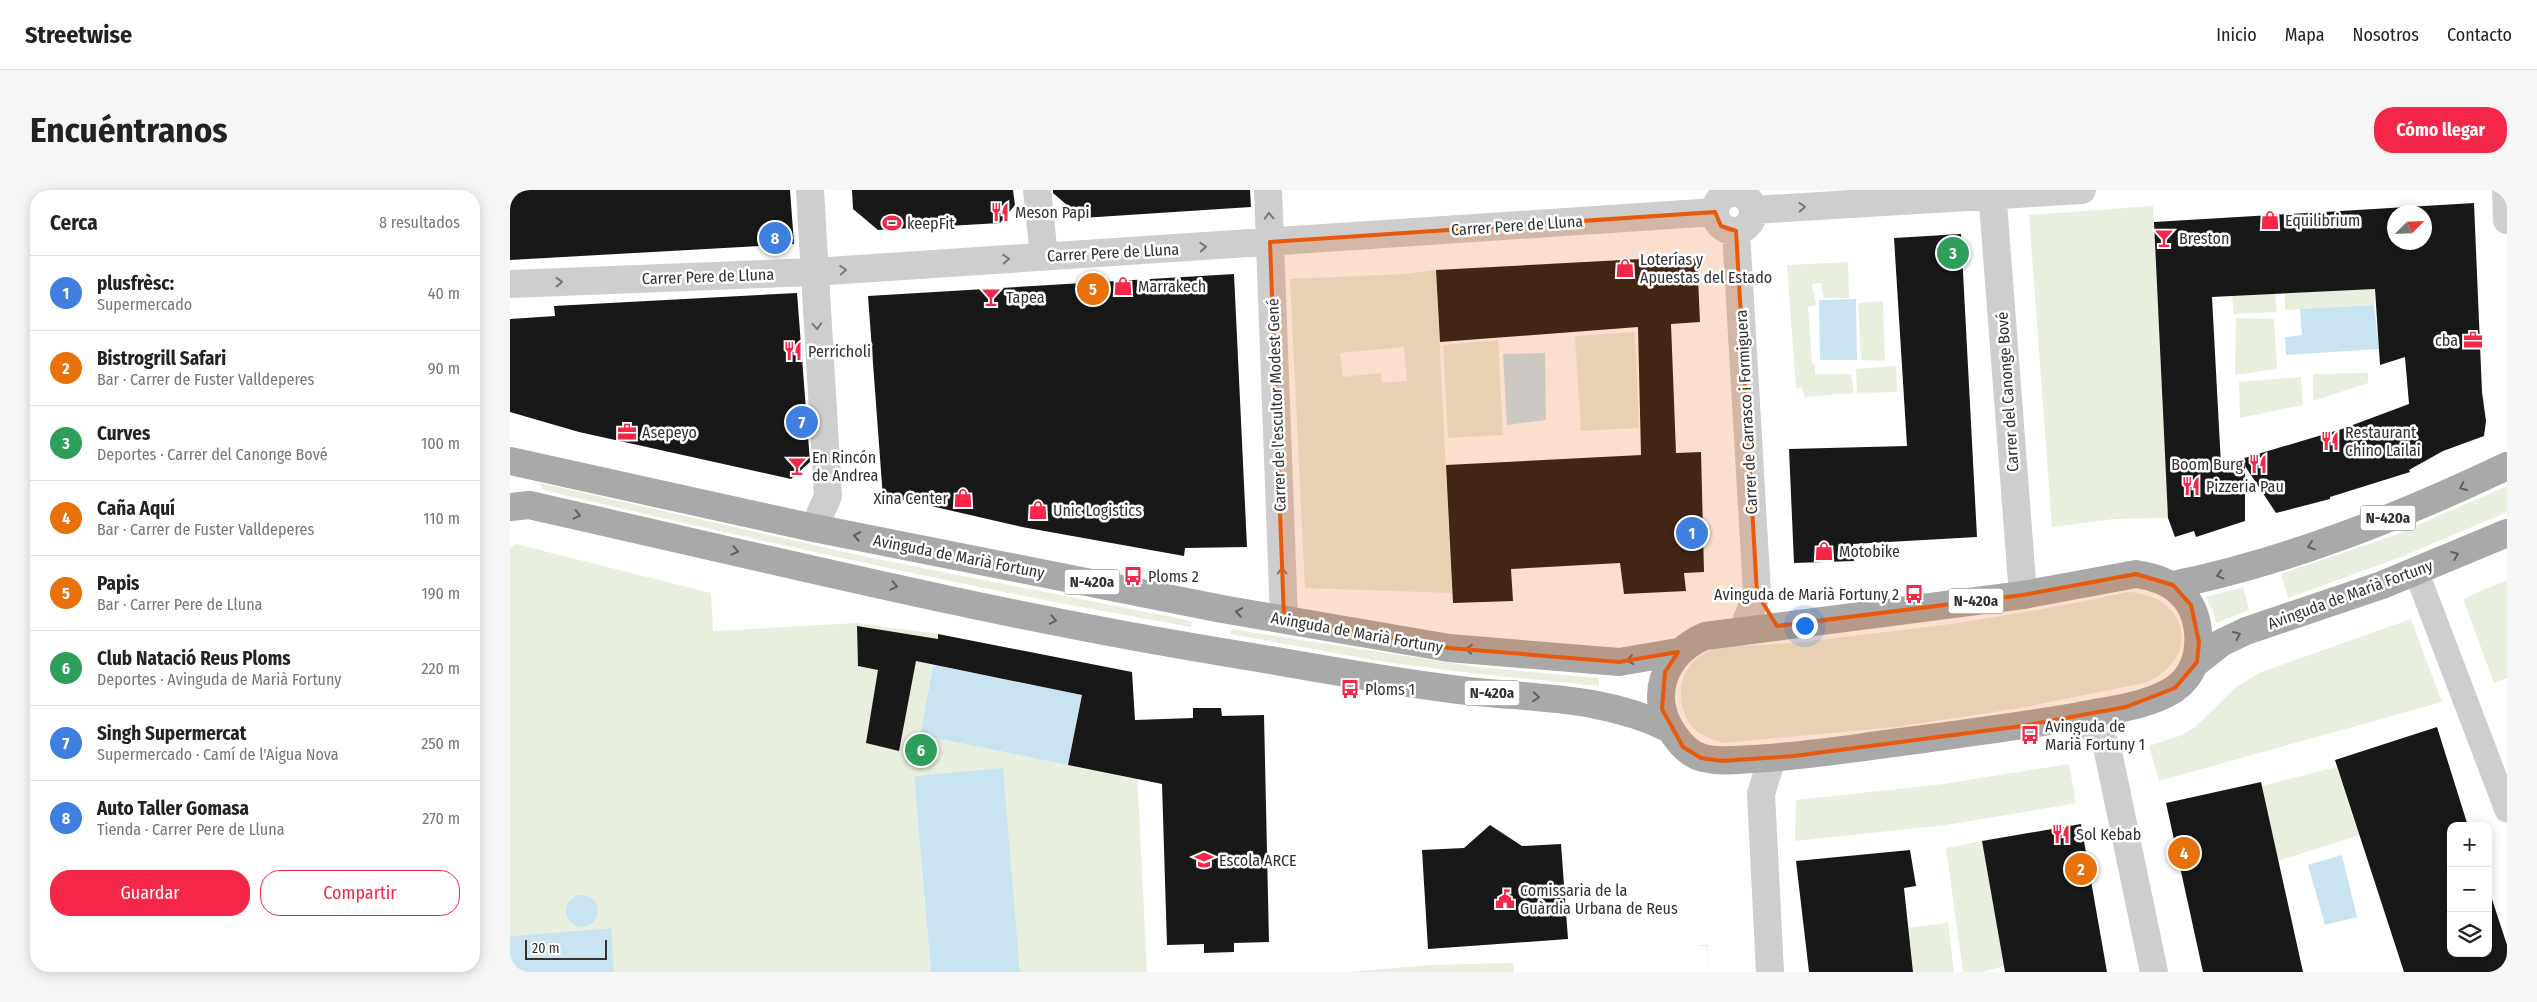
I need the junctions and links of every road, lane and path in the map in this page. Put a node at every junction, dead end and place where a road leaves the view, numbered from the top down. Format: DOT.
graph roads {
  1 [pos="810,190"];
  2 [pos="1037,190"];
  3 [pos="1268,190"];
  4 [pos="2082,190"];
  5 [pos="2506,190"];
  6 [pos="1733,191"];
  7 [pos="1992,193"];
  8 [pos="1753,210"];
  9 [pos="1715,212"];
  10 [pos="2507,220"];
  11 [pos="1736,231"];
  12 [pos="1270,242"];
  13 [pos="1044,256"];
  14 [pos="813,272"];
  15 [pos="510,284"];
  16 [pos="510,461"];
  17 [pos="2507,466"];
  18 [pos="520,506"];
  19 [pos="814,528"];
  20 [pos="2507,533"];
  21 [pos="2416,571"];
  22 [pos="2173,586"];
  23 [pos="1757,593"];
  24 [pos="2023,595"];
  25 [pos="1284,619"];
  26 [pos="1777,626"];
  27 [pos="1743,630"];
  28 [pos="1678,652"];
  29 [pos="2197,662"];
  30 [pos="2126,707"];
  31 [pos="2082,715"];
  32 [pos="1670,728"];
  33 [pos="2107,747"];
  34 [pos="1772,758"];
  35 [pos="1734,760"];
  36 [pos="1761,794"];
  37 [pos="2507,810"];
  38 [pos="1770,972"];
  39 [pos="2154,972"];
  1 -- 14 [label="street"];
  2 -- 13 [label="street"];
  12 -- 3 [label="street, Carrer de l'escultor Modest Gené, one-way"];
  4 -- 7 [label="street"];
  5 -- 10 [label="street"];
  6 -- 8 [label="street"];
  6 -- 9 [label="street"];
  8 -- 7 [label="street, one-way"];
  7 -- 24 [label="street, Carrer del Canonge Bové"];
  8 -- 11 [label="street"];
  9 -- 11 [label="street"];
  9 -- 12 [label="street, Carrer Pere de Lluna"];
  11 -- 23 [label="street, Carrer de Carrasco i Formiguera"];
  13 -- 12 [label="street, Carrer Pere de Lluna, one-way"];
  25 -- 12 [label="street, Carrer de l'escultor Modest Gené, one-way"];
  14 -- 13 [label="street, Carrer Pere de Lluna, one-way"];
  15 -- 14 [label="street, Carrer Pere de Lluna, one-way"];
  14 -- 19 [label="street, one-way"];
  16 -- 19 [label="main road, Avinguda de Marià Fortuny / N-420a"];
  17 -- 22 [label="main road, N-420a, one-way"];
  18 -- 32 [label="main road, N-420a, one-way"];
  25 -- 19 [label="main road, Avinguda de Marià Fortuny / N-420a, one-way"];
  21 -- 20 [label="main road, Avinguda de Marià Fortuny / N-420a, one-way"];
  29 -- 21 [label="main road, Avinguda de Marià Fortuny / N-420a, one-way"];
  21 -- 37 [label="street"];
  22 -- 24 [label="main road, N-420a"];
  22 -- 29 [label="main road, N-420a"];
  23 -- 26 [label="street, Carrer de Carrasco i Formiguera"];
  23 -- 27 [label="street, Carrer de Carrasco i Formiguera"];
  24 -- 26 [label="main road, N-420a"];
  28 -- 25 [label="main road, Avinguda de Marià Fortuny / N-420a, one-way"];
  26 -- 27 [label="main road, N-420a"];
  27 -- 28 [label="main road, N-420a"];
  28 -- 32 [label="main road, N-420a"];
  29 -- 30 [label="main road, N-420a"];
  30 -- 31 [label="main road, N-420a"];
  30 -- 33 [label="street"];
  31 -- 33 [label="street"];
  31 -- 34 [label="main road, N-420a"];
  32 -- 35 [label="main road, N-420a"];
  33 -- 39 [label="street"];
  34 -- 35 [label="main road, N-420a"];
  34 -- 36 [label="street"];
  35 -- 36 [label="street"];
  36 -- 38 [label="street"];
}
